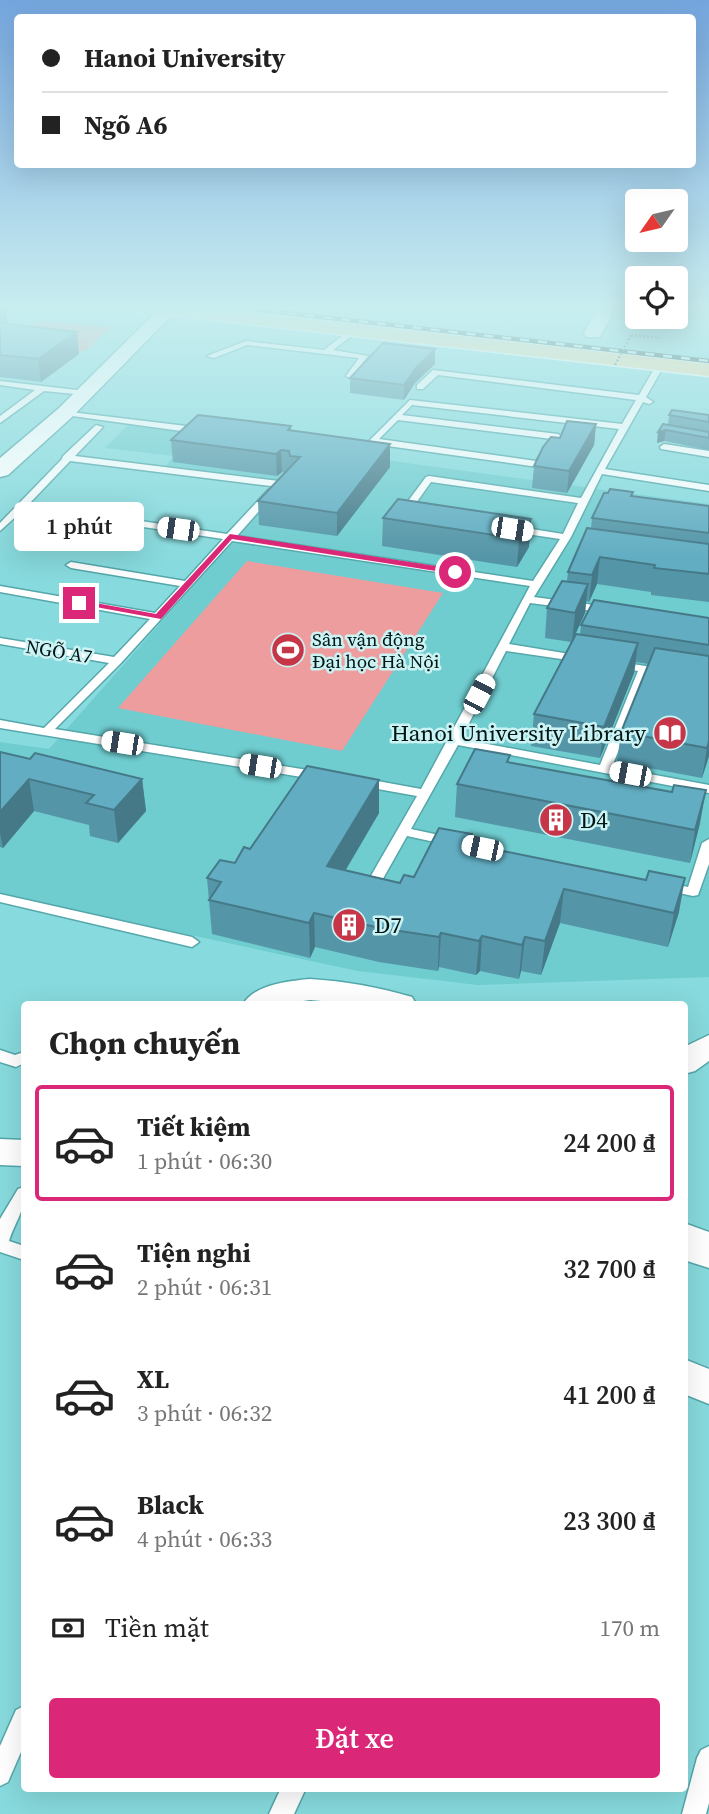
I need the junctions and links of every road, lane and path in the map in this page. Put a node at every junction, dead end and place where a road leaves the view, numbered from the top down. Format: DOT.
graph roads {
  1 [pos="40,390"];
  2 [pos="56,390"];
  3 [pos="88,390"];
  4 [pos="575,390"];
  5 [pos="646,390"];
  6 [pos="85,393"];
  7 [pos="641,398"];
  8 [pos="65,412"];
  9 [pos="396,417"];
  10 [pos="0,419"];
  11 [pos="569,420"];
  12 [pos="99,427"];
  13 [pos="625,427"];
  14 [pos="213,432"];
  15 [pos="558,437"];
  16 [pos="664,447"];
  17 [pos="709,454"];
  18 [pos="66,458"];
  19 [pos="0,470"];
  20 [pos="599,471"];
  21 [pos="709,488"];
  22 [pos="584,501"];
  23 [pos="22,506"];
  24 [pos="418,514"];
  25 [pos="499,527"];
  26 [pos="0,528"];
  27 [pos="230,536"];
  28 [pos="566,543"];
  29 [pos="71,565"];
  30 [pos="186,584"];
  31 [pos="536,584"];
  32 [pos="0,589"];
  33 [pos="527,599"];
  34 [pos="618,612"];
  35 [pos="158,617"];
  36 [pos="0,642"];
  37 [pos="503,647"];
  38 [pos="117,661"];
  39 [pos="593,661"];
  40 [pos="606,663"];
  41 [pos="645,669"];
  42 [pos="683,675"];
  43 [pos="0,724"];
  44 [pos="47,731"];
  45 [pos="454,741"];
  46 [pos="605,769"];
  47 [pos="709,774"];
  48 [pos="328,777"];
  49 [pos="342,779"];
  50 [pos="707,789"];
  51 [pos="424,793"];
  52 [pos="403,831"];
  53 [pos="709,843"];
  54 [pos="469,845"];
  55 [pos="654,883"];
  56 [pos="371,888"];
  57 [pos="0,898"];
  58 [pos="192,942"];
  59 [pos="263,1001"];
  60 [pos="385,1001"];
  61 [pos="709,1046"];
  62 [pos="0,1056"];
  63 [pos="21,1058"];
  64 [pos="688,1060"];
  65 [pos="0,1152"];
  66 [pos="21,1153"];
  67 [pos="21,1199"];
  68 [pos="688,1242"];
  69 [pos="0,1244"];
  70 [pos="709,1250"];
  71 [pos="21,1252"];
  72 [pos="688,1378"];
  73 [pos="709,1387"];
  74 [pos="21,1725"];
  75 [pos="709,1758"];
  76 [pos="0,1774"];
  77 [pos="292,1792"];
  78 [pos="281,1814"];
  79 [pos="694,1814"];
  1 -- 10 [label="lane"];
  2 -- 6 [label="lane"];
  3 -- 6 [label="street"];
  4 -- 7 [label="lane"];
  5 -- 7 [label="lane"];
  6 -- 8 [label="street"];
  7 -- 13 [label="lane"];
  7 -- 20 [label="lane"];
  8 -- 14 [label="lane"];
  8 -- 19 [label="street"];
  9 -- 11 [label="lane"];
  9 -- 15 [label="lane"];
  9 -- 15 [label="lane"];
  11 -- 13 [label="lane"];
  11 -- 15 [label="lane"];
  12 -- 18 [label="lane"];
  13 -- 20 [label="lane"];
  16 -- 17 [label="lane"];
  18 -- 23 [label="lane"];
  18 -- 27 [label="lane"];
  20 -- 21 [label="lane"];
  20 -- 22 [label="lane"];
  22 -- 24 [label="lane"];
  22 -- 28 [label="lane"];
  23 -- 26 [label="lane"];
  23 -- 27 [label="lane"];
  25 -- 28 [label="lane"];
  27 -- 30 [label="lane"];
  27 -- 31 [label="lane"];
  28 -- 31 [label="lane"];
  29 -- 30 [label="lane"];
  30 -- 35 [label="lane"];
  31 -- 33 [label="lane"];
  32 -- 35 [label="lane"];
  33 -- 34 [label="lane"];
  33 -- 37 [label="lane"];
  35 -- 38 [label="lane"];
  36 -- 38 [label="lane, NGÕ A7"];
  37 -- 39 [label="lane"];
  37 -- 45 [label="lane"];
  38 -- 44 [label="lane"];
  40 -- 41 [label="lane"];
  41 -- 42 [label="lane"];
  41 -- 46 [label="lane"];
  43 -- 44 [label="lane"];
  44 -- 48 [label="lane"];
  45 -- 46 [label="lane"];
  45 -- 51 [label="lane"];
  46 -- 50 [label="lane"];
  47 -- 50 [label="lane"];
  49 -- 51 [label="lane"];
  51 -- 52 [label="lane"];
  52 -- 54 [label="lane"];
  52 -- 56 [label="lane"];
  53 -- 55 [label="lane"];
  57 -- 58 [label="lane"];
  59 -- 60 [label="street"];
  61 -- 64 [label="street"];
  62 -- 63 [label="lane"];
  65 -- 66 [label="street"];
  67 -- 69 [label="lane"];
  68 -- 70 [label="street"];
  69 -- 71 [label="lane"];
  72 -- 73 [label="street"];
  74 -- 76 [label="lane"];
  75 -- 79 [label="lane"];
  77 -- 78 [label="lane"];
}
